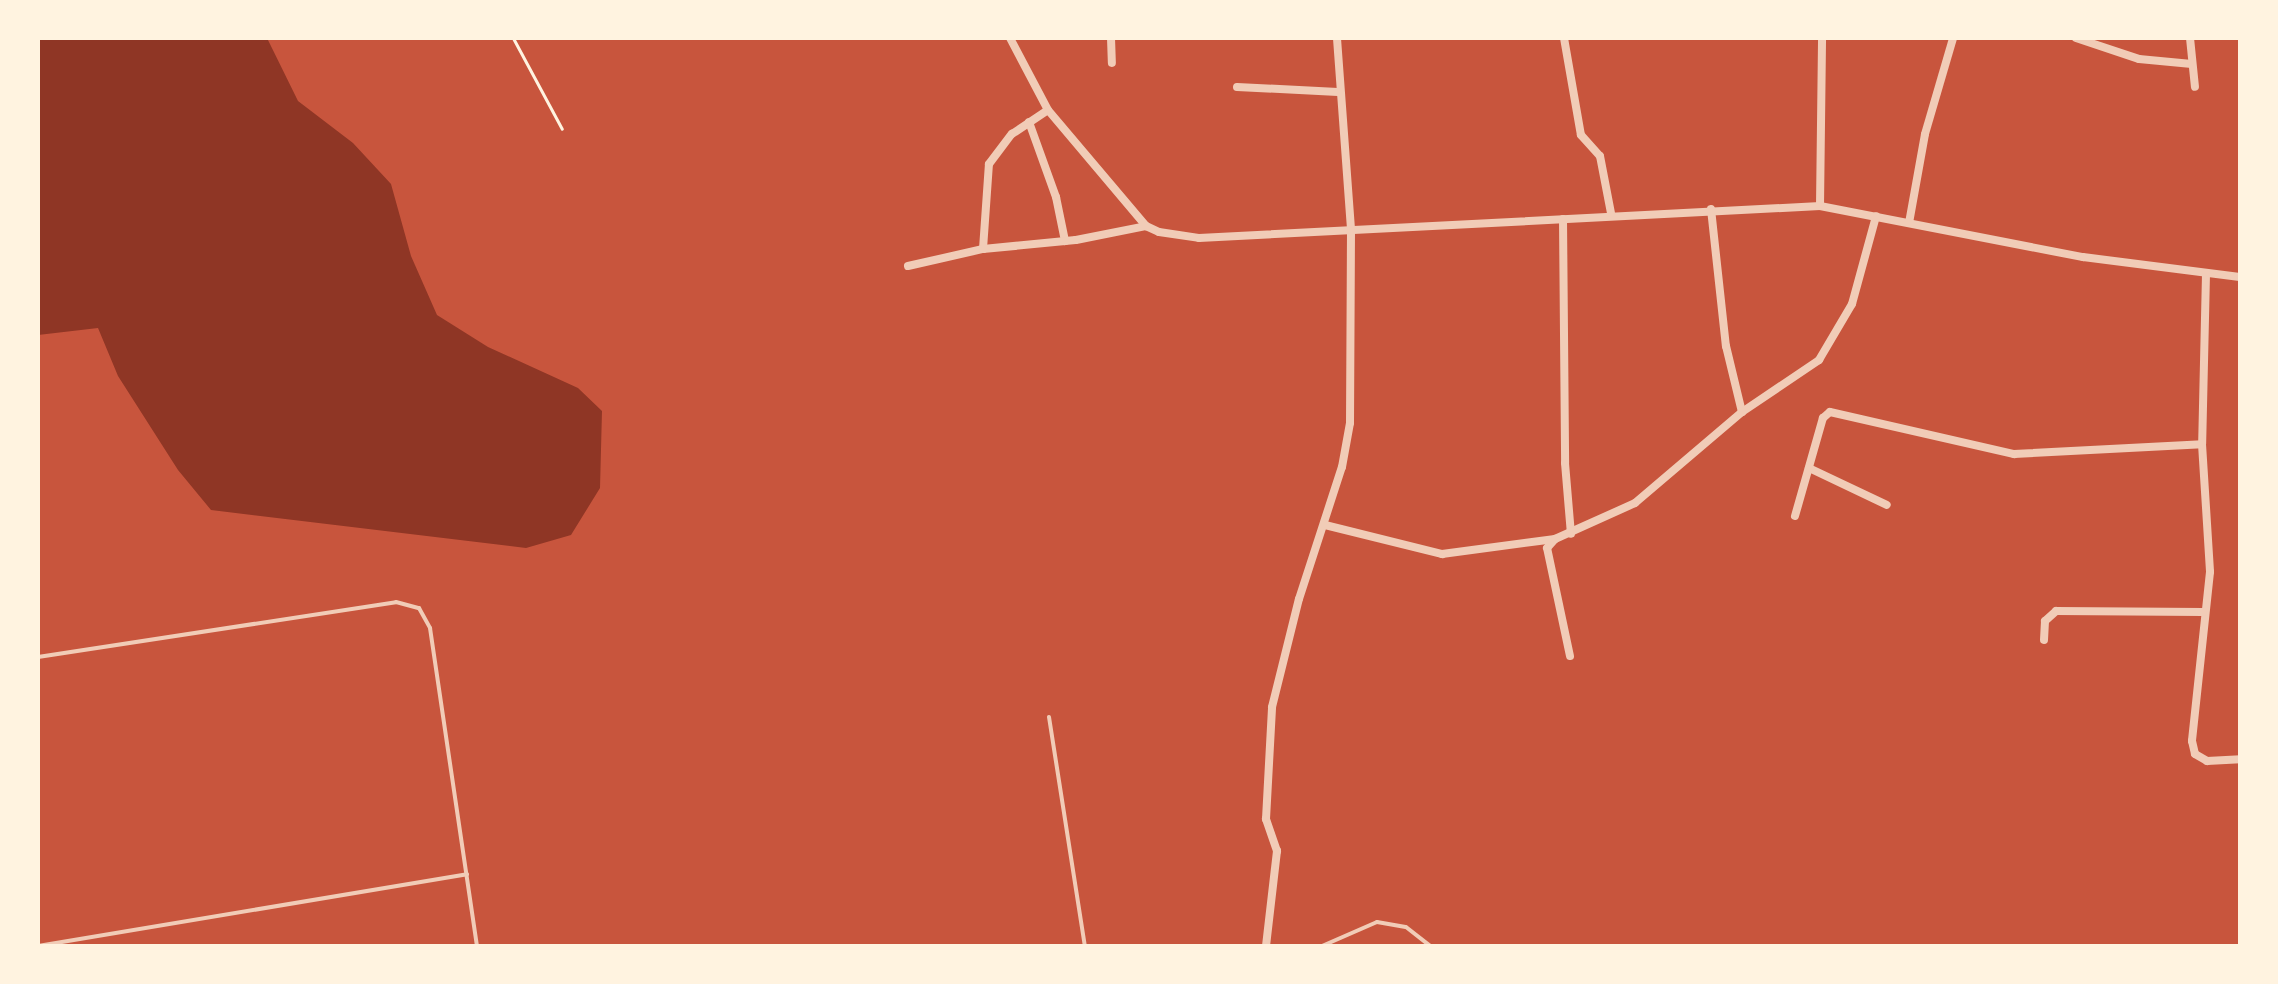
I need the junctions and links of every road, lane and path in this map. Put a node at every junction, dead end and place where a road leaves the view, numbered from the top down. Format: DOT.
graph roads {
  1 [pos="513,38"];
  2 [pos="1010,38"];
  3 [pos="1111,38"];
  4 [pos="1337,38"];
  5 [pos="1564,38"];
  6 [pos="1822,38"];
  7 [pos="1953,38"];
  8 [pos="2076,38"];
  9 [pos="2190,38"];
  10 [pos="1112,63"];
  11 [pos="2192,64"];
  12 [pos="1237,87"];
  13 [pos="2195,87"];
  14 [pos="1338,92"];
  15 [pos="1048,110"];
  16 [pos="1029,122"];
  17 [pos="562,129"];
  18 [pos="1820,206"];
  19 [pos="1711,209"];
  20 [pos="1611,213"];
  21 [pos="1876,216"];
  22 [pos="1563,219"];
  23 [pos="1909,223"];
  24 [pos="1146,226"];
  25 [pos="1351,229"];
  26 [pos="1065,241"];
  27 [pos="983,249"];
  28 [pos="908,266"];
  29 [pos="2206,274"];
  30 [pos="2240,277"];
  31 [pos="1742,412"];
  32 [pos="2202,444"];
  33 [pos="1809,468"];
  34 [pos="1887,505"];
  35 [pos="1795,516"];
  36 [pos="1325,525"];
  37 [pos="1571,534"];
  38 [pos="1555,539"];
  39 [pos="2203,612"];
  40 [pos="2044,640"];
  41 [pos="1570,656"];
  42 [pos="38,657"];
  43 [pos="1049,717"];
  44 [pos="2240,759"];
  45 [pos="467,874"];
  46 [pos="38,938"];
  47 [pos="39,946"];
  48 [pos="477,946"];
  49 [pos="1085,946"];
  50 [pos="1266,946"];
  51 [pos="1322,946"];
  52 [pos="1430,946"];
  1 -- 17 [label="path"];
  2 -- 15 [label="street"];
  3 -- 10 [label="street"];
  4 -- 14 [label="street"];
  5 -- 20 [label="street"];
  6 -- 18 [label="street"];
  7 -- 23 [label="street"];
  8 -- 11 [label="street"];
  9 -- 11 [label="street"];
  11 -- 13 [label="street"];
  12 -- 14 [label="street"];
  14 -- 25 [label="street"];
  15 -- 16 [label="street"];
  15 -- 24 [label="street"];
  16 -- 26 [label="street"];
  16 -- 27 [label="street"];
  18 -- 19 [label="street"];
  18 -- 21 [label="street"];
  19 -- 20 [label="street"];
  19 -- 31 [label="street"];
  20 -- 22 [label="street"];
  21 -- 23 [label="street"];
  21 -- 31 [label="street"];
  22 -- 25 [label="street"];
  22 -- 37 [label="street"];
  23 -- 29 [label="street"];
  24 -- 25 [label="street"];
  24 -- 26 [label="street"];
  25 -- 36 [label="street"];
  26 -- 27 [label="street"];
  27 -- 28 [label="street"];
  29 -- 30 [label="street"];
  29 -- 32 [label="street"];
  31 -- 37 [label="street"];
  32 -- 33 [label="street"];
  32 -- 39 [label="street"];
  33 -- 34 [label="street"];
  33 -- 35 [label="street"];
  36 -- 38 [label="street"];
  36 -- 50 [label="street"];
  37 -- 38 [label="street"];
  38 -- 41 [label="street"];
  39 -- 40 [label="street"];
  39 -- 44 [label="street"];
  42 -- 45 [label="lane"];
  43 -- 49 [label="lane"];
  45 -- 47 [label="lane"];
  45 -- 48 [label="lane"];
  46 -- 47 [label="lane"];
  51 -- 52 [label="lane"];
}
